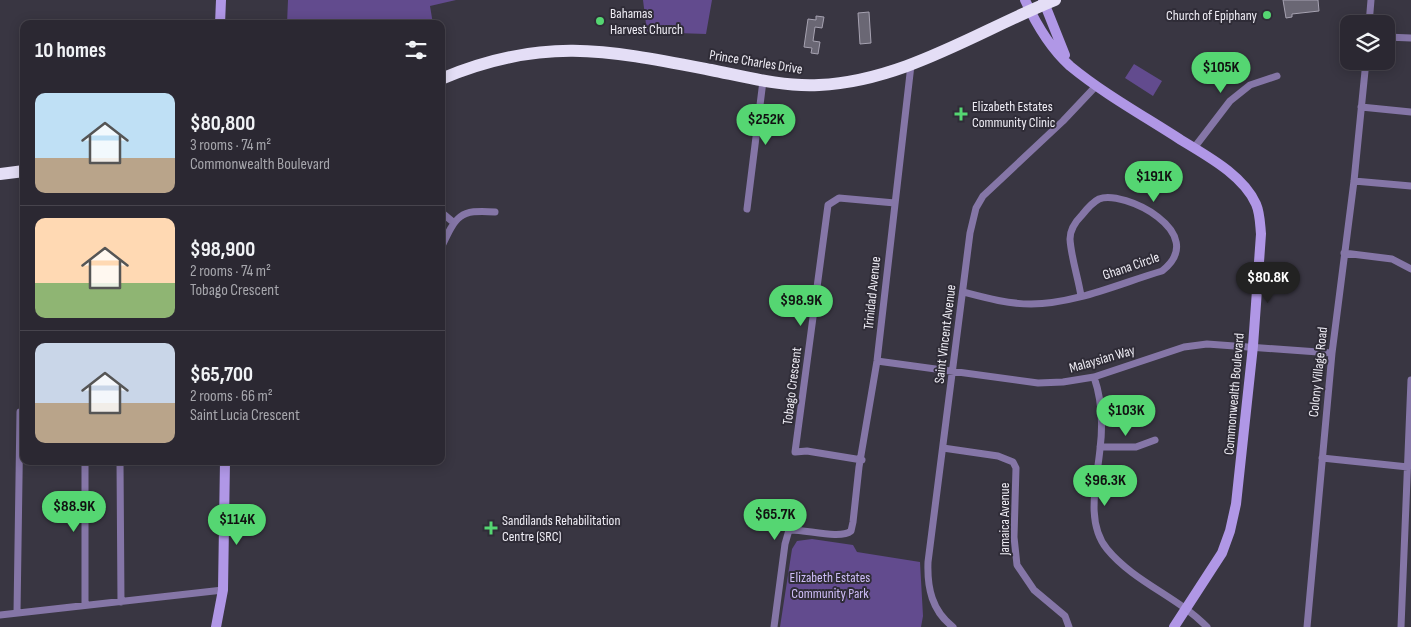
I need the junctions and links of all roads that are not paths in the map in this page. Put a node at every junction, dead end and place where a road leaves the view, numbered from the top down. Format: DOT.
graph roads {
  1 [pos="221,0"];
  2 [pos="1025,0"];
  3 [pos="1371,0"];
  4 [pos="1048,1"];
  5 [pos="1031,12"];
  6 [pos="1370,15"];
  7 [pos="220,20"];
  8 [pos="1395,38"];
  9 [pos="1411,38"];
  10 [pos="1068,64"];
  11 [pos="911,65"];
  12 [pos="1365,70"];
  13 [pos="1277,76"];
  14 [pos="445,77"];
  15 [pos="763,81"];
  16 [pos="1096,86"];
  17 [pos="1361,107"];
  18 [pos="1411,112"];
  19 [pos="1194,148"];
  20 [pos="20,172"];
  21 [pos="0,174"];
  22 [pos="1354,181"];
  23 [pos="1411,186"];
  24 [pos="895,203"];
  25 [pos="747,209"];
  26 [pos="495,212"];
  27 [pos="445,215"];
  28 [pos="453,222"];
  29 [pos="445,239"];
  30 [pos="1344,253"];
  31 [pos="1411,269"];
  32 [pos="963,292"];
  33 [pos="1081,296"];
  34 [pos="1253,346"];
  35 [pos="1332,353"];
  36 [pos="877,360"];
  37 [pos="954,372"];
  38 [pos="1094,377"];
  39 [pos="1411,380"];
  40 [pos="20,412"];
  41 [pos="1155,440"];
  42 [pos="1100,447"];
  43 [pos="943,448"];
  44 [pos="1322,458"];
  45 [pos="862,460"];
  46 [pos="85,465"];
  47 [pos="120,465"];
  48 [pos="225,465"];
  49 [pos="1408,467"];
  50 [pos="223,590"];
  51 [pos="122,602"];
  52 [pos="85,605"];
  53 [pos="1186,611"];
  54 [pos="17,613"];
  55 [pos="0,615"];
  56 [pos="216,627"];
  57 [pos="774,627"];
  58 [pos="953,627"];
  59 [pos="1069,627"];
  60 [pos="1174,627"];
  61 [pos="1207,627"];
  62 [pos="1307,627"];
  63 [pos="1401,627"];
  1 -- 7 [label="street"];
  2 -- 5 [label="street, Commonwealth Boulevard"];
  3 -- 6 [label="street"];
  4 -- 5 [label="highway, Prince Charles Drive"];
  4 -- 10 [label="street"];
  5 -- 10 [label="street, Commonwealth Boulevard"];
  5 -- 11 [label="highway, Prince Charles Drive"];
  8 -- 9 [label="street"];
  10 -- 16 [label="street, Commonwealth Boulevard"];
  11 -- 15 [label="highway, Prince Charles Drive"];
  11 -- 24 [label="street, Trinidad Avenue"];
  12 -- 17 [label="street, Colony Village Road"];
  13 -- 19 [label="street"];
  14 -- 15 [label="highway, Prince Charles Drive"];
  15 -- 25 [label="street"];
  16 -- 19 [label="street, Commonwealth Boulevard"];
  16 -- 32 [label="street, Saint Vincent Avenue"];
  17 -- 18 [label="street"];
  17 -- 22 [label="street, Colony Village Road"];
  19 -- 34 [label="street, Commonwealth Boulevard"];
  20 -- 21 [label="highway"];
  22 -- 23 [label="street"];
  22 -- 30 [label="street, Colony Village Road"];
  24 -- 36 [label="street, Trinidad Avenue"];
  24 -- 45 [label="street, Tobago Crescent"];
  26 -- 28 [label="street"];
  27 -- 28 [label="street"];
  28 -- 29 [label="street"];
  30 -- 31 [label="street"];
  30 -- 35 [label="street, Colony Village Road"];
  32 -- 33 [label="street, Ghana Circle"];
  32 -- 37 [label="street, Saint Vincent Avenue"];
  33 -- 33 [label="street, Ghana Circle"];
  34 -- 35 [label="street, Malaysian Way"];
  34 -- 38 [label="street, Malaysian Way"];
  34 -- 53 [label="street, Commonwealth Boulevard"];
  35 -- 44 [label="street, Colony Village Road"];
  36 -- 37 [label="street, Malaysian Way"];
  36 -- 45 [label="street, Trinidad Avenue"];
  37 -- 38 [label="street, Malaysian Way"];
  37 -- 43 [label="street, Saint Vincent Avenue"];
  38 -- 42 [label="street"];
  39 -- 49 [label="street"];
  40 -- 54 [label="street"];
  41 -- 42 [label="street"];
  42 -- 53 [label="street"];
  43 -- 58 [label="street, Saint Vincent Avenue"];
  43 -- 59 [label="street, Jamaica Avenue"];
  44 -- 49 [label="street"];
  44 -- 62 [label="street, Colony Village Road"];
  45 -- 57 [label="street, Trinidad Avenue"];
  46 -- 52 [label="street"];
  47 -- 51 [label="street"];
  48 -- 50 [label="street"];
  49 -- 63 [label="street"];
  50 -- 51 [label="street"];
  50 -- 56 [label="street"];
  51 -- 52 [label="street"];
  52 -- 54 [label="street"];
  53 -- 60 [label="street, Commonwealth Boulevard"];
  53 -- 61 [label="street"];
  54 -- 55 [label="street"];
}
